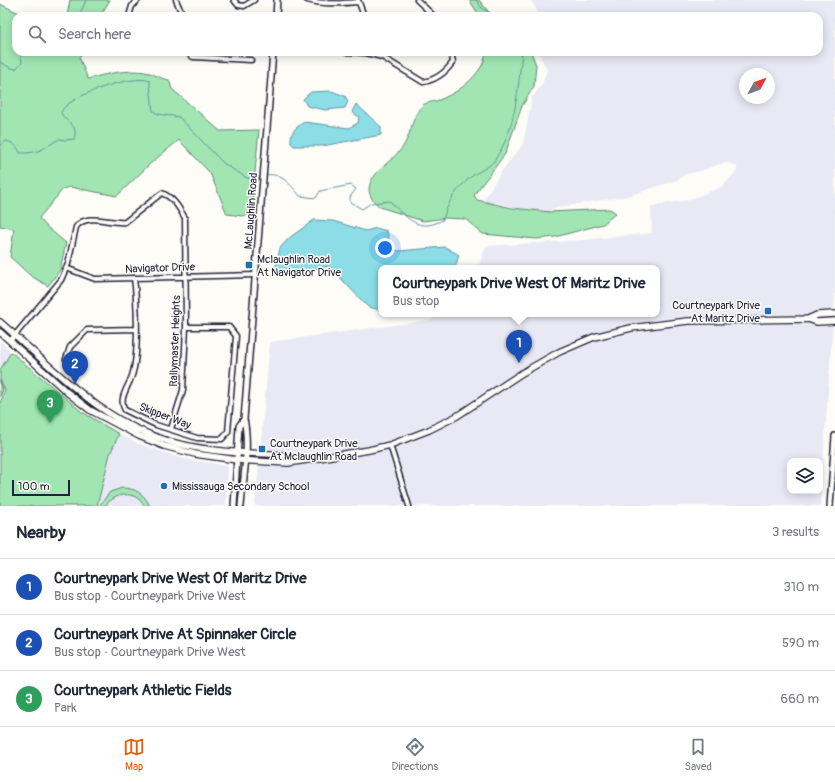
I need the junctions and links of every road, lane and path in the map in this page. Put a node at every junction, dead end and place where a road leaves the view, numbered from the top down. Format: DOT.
graph roads {
  1 [pos="138,0"];
  2 [pos="176,0"];
  3 [pos="234,0"];
  4 [pos="254,0"];
  5 [pos="277,0"];
  6 [pos="307,0"];
  7 [pos="417,0"];
  8 [pos="358,1"];
  9 [pos="130,12"];
  10 [pos="181,12"];
  11 [pos="276,12"];
  12 [pos="362,12"];
  13 [pos="430,12"];
  14 [pos="192,56"];
  15 [pos="273,56"];
  16 [pos="378,56"];
  17 [pos="452,56"];
  18 [pos="251,60"];
  19 [pos="66,268"];
  20 [pos="256,275"];
  21 [pos="185,277"];
  22 [pos="134,278"];
  23 [pos="835,314"];
  24 [pos="808,319"];
  25 [pos="835,321"];
  26 [pos="0,322"];
  27 [pos="186,327"];
  28 [pos="136,329"];
  29 [pos="0,332"];
  30 [pos="16,335"];
  31 [pos="10,341"];
  32 [pos="66,359"];
  33 [pos="244,419"];
  34 [pos="122,420"];
  35 [pos="118,426"];
  36 [pos="171,429"];
  37 [pos="835,436"];
  38 [pos="390,445"];
  39 [pos="238,452"];
  40 [pos="245,453"];
  41 [pos="237,460"];
  42 [pos="244,460"];
  43 [pos="299,460"];
  44 [pos="832,503"];
  45 [pos="234,506"];
  46 [pos="241,506"];
  47 [pos="409,506"];
  1 -- 9 [label="street"];
  2 -- 10 [label="street"];
  3 -- 4 [label="street"];
  5 -- 11 [label="street"];
  6 -- 8 [label="street"];
  7 -- 13 [label="street"];
  8 -- 12 [label="street"];
  14 -- 18 [label="street"];
  15 -- 20 [label="street, McLaughlin Road"];
  16 -- 17 [label="street"];
  19 -- 21 [label="street, Rallymaster Heights"];
  19 -- 22 [label="street, Navigator Drive"];
  19 -- 30 [label="street"];
  20 -- 21 [label="street, Navigator Drive"];
  20 -- 33 [label="street, McLaughlin Road"];
  21 -- 22 [label="street, Navigator Drive"];
  21 -- 27 [label="street, Rallymaster Heights"];
  22 -- 28 [label="street, Skipper Way"];
  23 -- 24 [label="main road"];
  24 -- 25 [label="main road"];
  24 -- 38 [label="main road"];
  26 -- 30 [label="main road"];
  27 -- 36 [label="street, Rallymaster Heights"];
  27 -- 36 [label="street, Skipper Way"];
  28 -- 32 [label="street"];
  28 -- 36 [label="street, Skipper Way"];
  29 -- 31 [label="main road"];
  30 -- 31 [label="street"];
  30 -- 34 [label="main road"];
  31 -- 35 [label="main road"];
  33 -- 39 [label="street, McLaughlin Road"];
  33 -- 40 [label="street, McLaughlin Road"];
  34 -- 35 [label="main road"];
  34 -- 39 [label="main road"];
  35 -- 41 [label="main road"];
  37 -- 44 [label="street"];
  38 -- 43 [label="main road"];
  38 -- 47 [label="street"];
  39 -- 40 [label="main road"];
  39 -- 41 [label="street, McLaughlin Road"];
  40 -- 42 [label="street, McLaughlin Road"];
  40 -- 43 [label="main road"];
  41 -- 42 [label="main road"];
  41 -- 45 [label="street, McLaughlin Road"];
  42 -- 43 [label="main road"];
  42 -- 46 [label="street, McLaughlin Road"];
}
